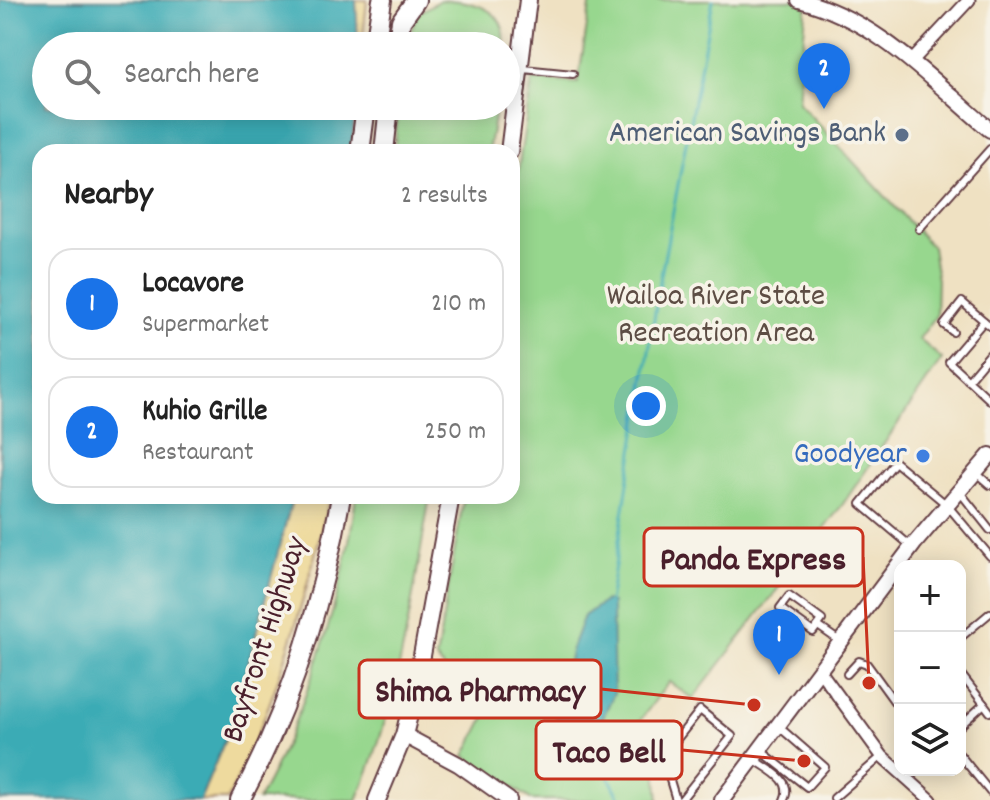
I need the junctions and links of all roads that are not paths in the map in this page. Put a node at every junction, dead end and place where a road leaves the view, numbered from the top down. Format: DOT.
graph roads {
  1 [pos="416,0"];
  2 [pos="528,0"];
  3 [pos="799,0"];
  4 [pos="969,0"];
  5 [pos="382,1"];
  6 [pos="377,32"];
  7 [pos="399,32"];
  8 [pos="520,61"];
  9 [pos="912,61"];
  10 [pos="520,69"];
  11 [pos="573,74"];
  12 [pos="364,120"];
  13 [pos="387,120"];
  14 [pos="513,120"];
  15 [pos="990,130"];
  16 [pos="361,144"];
  17 [pos="385,144"];
  18 [pos="510,144"];
  19 [pos="990,149"];
  20 [pos="919,229"];
  21 [pos="987,323"];
  22 [pos="953,332"];
  23 [pos="990,354"];
  24 [pos="968,380"];
  25 [pos="990,400"];
  26 [pos="990,455"];
  27 [pos="975,472"];
  28 [pos="990,485"];
  29 [pos="959,491"];
  30 [pos="339,504"];
  31 [pos="450,504"];
  32 [pos="947,505"];
  33 [pos="990,530"];
  34 [pos="990,556"];
  35 [pos="909,557"];
  36 [pos="990,613"];
  37 [pos="818,626"];
  38 [pos="967,632"];
  39 [pos="841,642"];
  40 [pos="820,671"];
  41 [pos="847,674"];
  42 [pos="966,681"];
  43 [pos="894,701"];
  44 [pos="984,704"];
  45 [pos="990,712"];
  46 [pos="966,720"];
  47 [pos="778,726"];
  48 [pos="404,735"];
  49 [pos="757,755"];
  50 [pos="882,756"];
  51 [pos="966,762"];
  52 [pos="990,792"];
  53 [pos="503,798"];
  54 [pos="834,798"];
  55 [pos="928,799"];
  56 [pos="240,800"];
  57 [pos="377,800"];
  58 [pos="679,800"];
  59 [pos="722,800"];
  60 [pos="784,800"];
  1 -- 7 [label="main road"];
  2 -- 8 [label="main road"];
  3 -- 9 [label="street"];
  4 -- 9 [label="street"];
  5 -- 6 [label="main road"];
  9 -- 15 [label="street"];
  10 -- 11 [label="lane"];
  12 -- 16 [label="main road"];
  13 -- 17 [label="main road"];
  14 -- 18 [label="main road"];
  19 -- 20 [label="lane"];
  21 -- 22 [label="lane"];
  21 -- 24 [label="lane"];
  23 -- 24 [label="lane"];
  24 -- 25 [label="lane"];
  26 -- 27 [label="street"];
  27 -- 28 [label="lane"];
  27 -- 29 [label="street"];
  29 -- 32 [label="street"];
  29 -- 33 [label="lane"];
  30 -- 56 [label="main road, Bayfront Highway"];
  31 -- 48 [label="main road"];
  32 -- 34 [label="lane"];
  32 -- 35 [label="street"];
  32 -- 35 [label="lane"];
  35 -- 39 [label="street"];
  36 -- 38 [label="lane"];
  37 -- 37 [label="lane"];
  37 -- 39 [label="lane"];
  39 -- 40 [label="street"];
  40 -- 47 [label="street"];
  40 -- 50 [label="street"];
  41 -- 43 [label="lane"];
  42 -- 44 [label="lane"];
  44 -- 45 [label="lane"];
  44 -- 46 [label="lane"];
  47 -- 49 [label="street"];
  47 -- 49 [label="lane"];
  48 -- 53 [label="street"];
  48 -- 57 [label="main road"];
  49 -- 59 [label="street"];
  49 -- 60 [label="lane"];
  50 -- 54 [label="lane"];
  50 -- 55 [label="street"];
  51 -- 52 [label="lane"];
  58 -- 58 [label="lane"];
}
